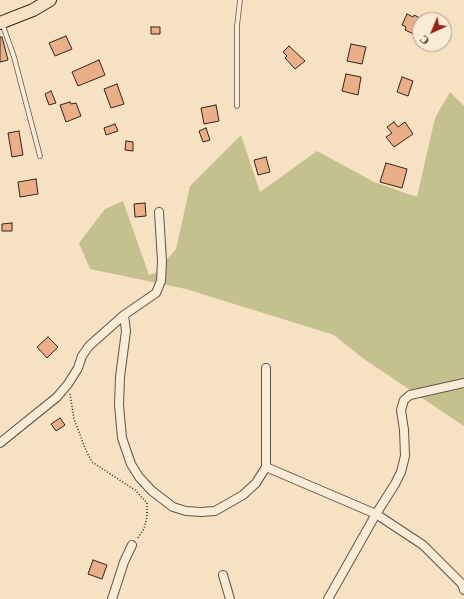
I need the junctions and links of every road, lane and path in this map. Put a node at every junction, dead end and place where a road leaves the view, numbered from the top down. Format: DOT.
graph roads {
  1 [pos="50,0"];
  2 [pos="240,0"];
  3 [pos="1,23"];
  4 [pos="237,106"];
  5 [pos="40,156"];
  6 [pos="159,212"];
  7 [pos="124,315"];
  8 [pos="266,368"];
  9 [pos="464,383"];
  10 [pos="68,384"];
  11 [pos="0,443"];
  12 [pos="266,467"];
  13 [pos="376,514"];
  14 [pos="132,545"];
  15 [pos="223,575"];
  16 [pos="463,585"];
  17 [pos="331,598"];
  18 [pos="112,599"];
  19 [pos="230,599"];
  1 -- 3 [label="main road"];
  2 -- 4 [label="lane"];
  3 -- 5 [label="lane"];
  6 -- 7 [label="street"];
  7 -- 10 [label="street"];
  7 -- 12 [label="street"];
  8 -- 12 [label="street"];
  9 -- 13 [label="street"];
  10 -- 11 [label="street"];
  10 -- 14 [label="path"];
  12 -- 13 [label="street"];
  13 -- 16 [label="street"];
  13 -- 17 [label="street"];
  14 -- 18 [label="street"];
  15 -- 19 [label="street"];
}
